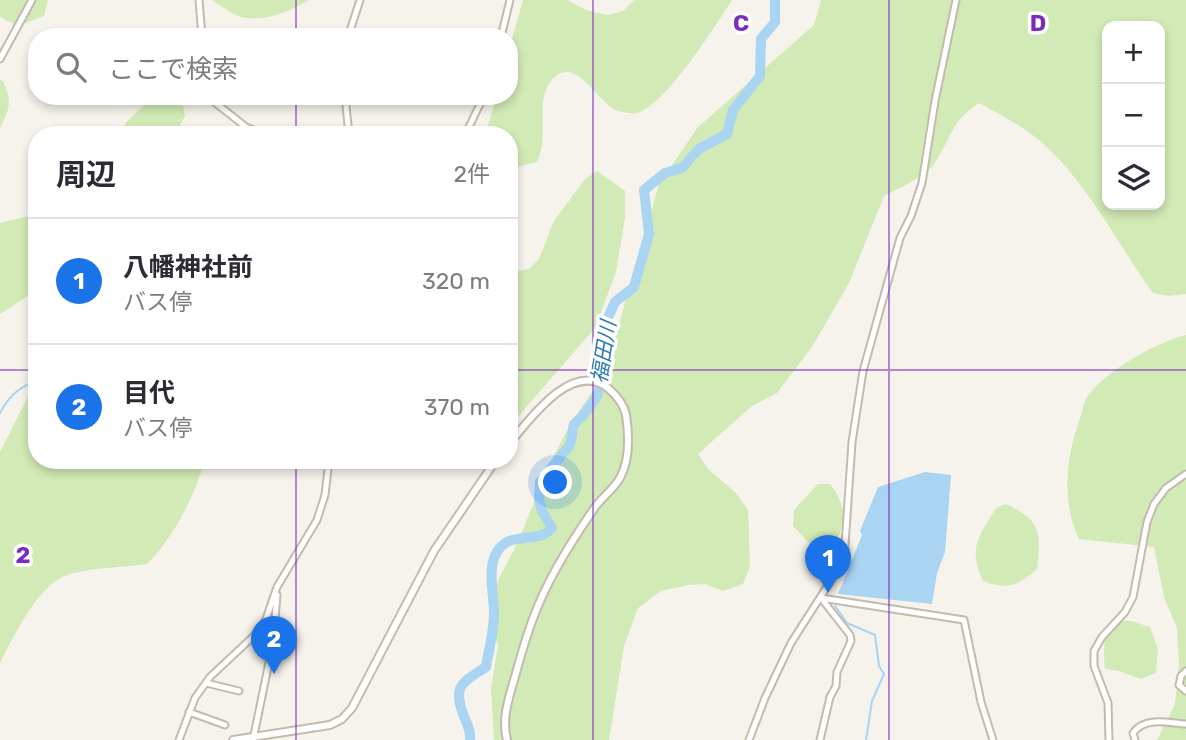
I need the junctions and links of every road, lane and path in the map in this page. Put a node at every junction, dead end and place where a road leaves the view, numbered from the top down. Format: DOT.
graph roads {
  1 [pos="32,0"];
  2 [pos="199,0"];
  3 [pos="360,0"];
  4 [pos="510,0"];
  5 [pos="956,0"];
  6 [pos="201,28"];
  7 [pos="351,28"];
  8 [pos="503,28"];
  9 [pos="0,59"];
  10 [pos="220,105"];
  11 [pos="346,105"];
  12 [pos="480,105"];
  13 [pos="245,126"];
  14 [pos="348,126"];
  15 [pos="470,126"];
  16 [pos="518,434"];
  17 [pos="328,469"];
  18 [pos="490,469"];
  19 [pos="1186,474"];
  20 [pos="277,587"];
  21 [pos="821,598"];
  22 [pos="1186,671"];
  23 [pos="206,683"];
  24 [pos="239,691"];
  25 [pos="1186,691"];
  26 [pos="189,712"];
  27 [pos="1186,724"];
  28 [pos="225,725"];
  29 [pos="253,739"];
  30 [pos="179,740"];
  31 [pos="233,740"];
  32 [pos="507,740"];
  33 [pos="749,740"];
  34 [pos="820,740"];
  35 [pos="993,740"];
  36 [pos="1108,740"];
  37 [pos="1135,740"];
  1 -- 9 [label="street"];
  2 -- 6 [label="street"];
  3 -- 7 [label="street"];
  4 -- 8 [label="street"];
  5 -- 21 [label="street"];
  10 -- 13 [label="street"];
  11 -- 14 [label="street"];
  12 -- 15 [label="street"];
  16 -- 32 [label="street"];
  17 -- 20 [label="street"];
  18 -- 29 [label="street"];
  19 -- 36 [label="street"];
  20 -- 23 [label="street"];
  20 -- 29 [label="street"];
  21 -- 33 [label="street"];
  21 -- 34 [label="street"];
  21 -- 35 [label="street"];
  22 -- 25 [label="street"];
  23 -- 24 [label="street"];
  23 -- 26 [label="street"];
  26 -- 28 [label="street"];
  26 -- 30 [label="street"];
  27 -- 37 [label="street"];
  29 -- 31 [label="street"];
}
